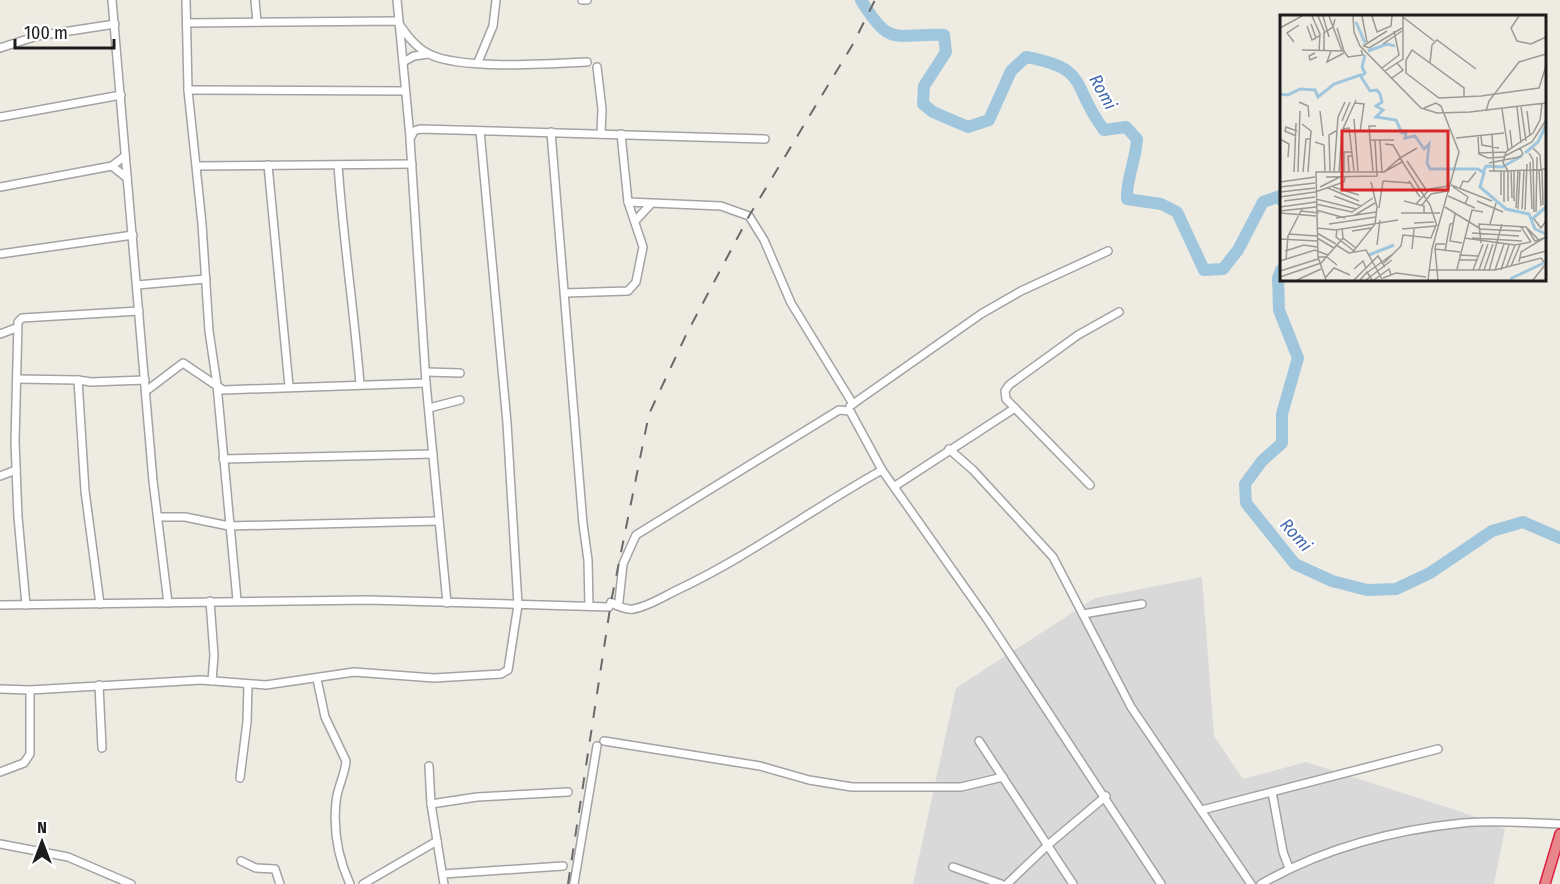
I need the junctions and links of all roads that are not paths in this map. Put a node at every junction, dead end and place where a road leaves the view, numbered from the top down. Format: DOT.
graph roads {
  1 [pos="112,0"];
  2 [pos="186,0"];
  3 [pos="255,0"];
  4 [pos="397,0"];
  5 [pos="496,0"];
  6 [pos="582,0"];
  7 [pos="587,0"];
  8 [pos="397,21"];
  9 [pos="257,22"];
  10 [pos="188,23"];
  11 [pos="115,24"];
  12 [pos="0,48"];
  13 [pos="428,54"];
  14 [pos="403,62"];
  15 [pos="478,62"];
  16 [pos="587,62"];
  17 [pos="597,67"];
  18 [pos="188,90"];
  19 [pos="405,91"];
  20 [pos="120,95"];
  21 [pos="0,117"];
  22 [pos="480,131"];
  23 [pos="551,132"];
  24 [pos="601,134"];
  25 [pos="621,134"];
  26 [pos="410,139"];
  27 [pos="765,139"];
  28 [pos="125,156"];
  29 [pos="412,164"];
  30 [pos="268,165"];
  31 [pos="338,165"];
  32 [pos="112,166"];
  33 [pos="197,166"];
  34 [pos="127,178"];
  35 [pos="0,187"];
  36 [pos="628,202"];
  37 [pos="650,205"];
  38 [pos="635,221"];
  39 [pos="133,235"];
  40 [pos="1108,252"];
  41 [pos="0,254"];
  42 [pos="206,279"];
  43 [pos="137,285"];
  44 [pos="565,293"];
  45 [pos="139,311"];
  46 [pos="1119,312"];
  47 [pos="16,328"];
  48 [pos="0,334"];
  49 [pos="426,372"];
  50 [pos="460,373"];
  51 [pos="17,379"];
  52 [pos="78,380"];
  53 [pos="145,380"];
  54 [pos="426,383"];
  55 [pos="360,384"];
  56 [pos="289,386"];
  57 [pos="220,388"];
  58 [pos="146,391"];
  59 [pos="459,400"];
  60 [pos="853,404"];
  61 [pos="429,408"];
  62 [pos="1016,408"];
  63 [pos="846,409"];
  64 [pos="949,449"];
  65 [pos="433,454"];
  66 [pos="223,459"];
  67 [pos="16,470"];
  68 [pos="882,470"];
  69 [pos="0,476"];
  70 [pos="1090,485"];
  71 [pos="895,486"];
  72 [pos="158,517"];
  73 [pos="439,521"];
  74 [pos="229,526"];
  75 [pos="237,600"];
  76 [pos="210,601"];
  77 [pos="168,603"];
  78 [pos="447,603"];
  79 [pos="26,604"];
  80 [pos="100,604"];
  81 [pos="1142,604"];
  82 [pos="0,605"];
  83 [pos="518,605"];
  84 [pos="616,605"];
  85 [pos="589,606"];
  86 [pos="1083,614"];
  87 [pos="317,679"];
  88 [pos="212,681"];
  89 [pos="248,684"];
  90 [pos="99,685"];
  91 [pos="0,689"];
  92 [pos="30,690"];
  93 [pos="604,741"];
  94 [pos="979,741"];
  95 [pos="597,746"];
  96 [pos="102,748"];
  97 [pos="1438,749"];
  98 [pos="429,766"];
  99 [pos="0,772"];
  100 [pos="1003,777"];
  101 [pos="240,778"];
  102 [pos="568,792"];
  103 [pos="1272,792"];
  104 [pos="1106,796"];
  105 [pos="431,804"];
  106 [pos="1202,810"];
  107 [pos="1560,824"];
  108 [pos="1560,834"];
  109 [pos="437,841"];
  110 [pos="0,844"];
  111 [pos="1049,844"];
  112 [pos="241,861"];
  113 [pos="563,866"];
  114 [pos="953,867"];
  115 [pos="1289,868"];
  116 [pos="443,874"];
  117 [pos="131,884"];
  118 [pos="280,884"];
  119 [pos="350,884"];
  120 [pos="363,884"];
  121 [pos="444,884"];
  122 [pos="574,884"];
  123 [pos="1001,884"];
  124 [pos="1007,884"];
  125 [pos="1073,884"];
  126 [pos="1161,884"];
  127 [pos="1251,884"];
  128 [pos="1260,884"];
  129 [pos="1545,884"];
  1 -- 11 [label="street"];
  2 -- 10 [label="street"];
  3 -- 9 [label="street"];
  4 -- 8 [label="street"];
  5 -- 15 [label="street"];
  6 -- 7 [label="street"];
  8 -- 9 [label="street"];
  8 -- 13 [label="street"];
  8 -- 14 [label="street"];
  9 -- 10 [label="street"];
  10 -- 18 [label="street"];
  11 -- 12 [label="street"];
  11 -- 20 [label="street"];
  13 -- 14 [label="street"];
  13 -- 15 [label="street"];
  14 -- 19 [label="street"];
  15 -- 16 [label="street"];
  17 -- 24 [label="street"];
  18 -- 19 [label="street"];
  18 -- 33 [label="street"];
  19 -- 26 [label="street"];
  20 -- 21 [label="street"];
  20 -- 28 [label="street"];
  22 -- 23 [label="street"];
  22 -- 26 [label="street"];
  22 -- 83 [label="street"];
  23 -- 24 [label="street"];
  23 -- 44 [label="street"];
  24 -- 25 [label="street"];
  25 -- 27 [label="street"];
  25 -- 36 [label="street"];
  26 -- 29 [label="street"];
  28 -- 32 [label="street"];
  28 -- 34 [label="street"];
  29 -- 31 [label="street"];
  29 -- 49 [label="street"];
  30 -- 31 [label="street"];
  30 -- 33 [label="street"];
  30 -- 56 [label="street"];
  31 -- 55 [label="street"];
  32 -- 34 [label="street"];
  32 -- 35 [label="street"];
  33 -- 42 [label="street"];
  34 -- 39 [label="street"];
  36 -- 37 [label="street"];
  36 -- 38 [label="street"];
  37 -- 38 [label="street"];
  37 -- 60 [label="street"];
  38 -- 44 [label="street"];
  39 -- 41 [label="street"];
  39 -- 43 [label="street"];
  40 -- 60 [label="street"];
  42 -- 43 [label="street"];
  42 -- 57 [label="street"];
  43 -- 45 [label="street"];
  44 -- 85 [label="street"];
  45 -- 47 [label="street"];
  45 -- 53 [label="street"];
  46 -- 62 [label="street"];
  47 -- 48 [label="street"];
  47 -- 51 [label="street"];
  49 -- 50 [label="street"];
  49 -- 54 [label="street"];
  51 -- 52 [label="street"];
  51 -- 67 [label="street"];
  52 -- 53 [label="street"];
  52 -- 80 [label="street"];
  53 -- 58 [label="street"];
  54 -- 55 [label="street"];
  54 -- 61 [label="street"];
  55 -- 56 [label="street"];
  56 -- 57 [label="street"];
  57 -- 58 [label="street"];
  57 -- 66 [label="street"];
  58 -- 72 [label="street"];
  59 -- 61 [label="street"];
  60 -- 63 [label="street"];
  61 -- 65 [label="street"];
  62 -- 64 [label="street"];
  62 -- 70 [label="street"];
  63 -- 68 [label="street"];
  63 -- 84 [label="street"];
  64 -- 71 [label="street"];
  64 -- 86 [label="street"];
  65 -- 66 [label="street"];
  65 -- 73 [label="street"];
  66 -- 74 [label="street"];
  67 -- 69 [label="street"];
  67 -- 79 [label="street"];
  68 -- 71 [label="street"];
  68 -- 84 [label="street"];
  71 -- 104 [label="street"];
  72 -- 74 [label="street"];
  72 -- 77 [label="street"];
  73 -- 74 [label="street"];
  73 -- 78 [label="street"];
  74 -- 75 [label="street"];
  75 -- 76 [label="street"];
  75 -- 78 [label="street"];
  76 -- 77 [label="street"];
  76 -- 88 [label="street"];
  77 -- 80 [label="street"];
  78 -- 83 [label="street"];
  79 -- 80 [label="street"];
  79 -- 82 [label="street"];
  81 -- 86 [label="street"];
  83 -- 85 [label="street"];
  83 -- 87 [label="street"];
  84 -- 85 [label="street"];
  86 -- 106 [label="street"];
  87 -- 89 [label="street"];
  87 -- 119 [label="street"];
  88 -- 89 [label="street"];
  88 -- 90 [label="street"];
  89 -- 101 [label="street"];
  90 -- 92 [label="street"];
  90 -- 96 [label="street"];
  91 -- 92 [label="street"];
  92 -- 99 [label="street"];
  93 -- 100 [label="street"];
  94 -- 100 [label="street"];
  95 -- 122 [label="street"];
  97 -- 103 [label="street"];
  98 -- 105 [label="street"];
  100 -- 111 [label="street"];
  102 -- 105 [label="street"];
  103 -- 106 [label="street"];
  103 -- 115 [label="street"];
  104 -- 111 [label="street"];
  104 -- 126 [label="street"];
  105 -- 109 [label="street"];
  106 -- 127 [label="street"];
  107 -- 115 [label="street"];
  108 -- 129 [label="highway"];
  109 -- 116 [label="street"];
  109 -- 120 [label="street"];
  110 -- 117 [label="street"];
  111 -- 124 [label="street"];
  111 -- 125 [label="street"];
  112 -- 118 [label="street"];
  113 -- 116 [label="street"];
  114 -- 123 [label="street"];
  115 -- 128 [label="street"];
  116 -- 121 [label="street"];
}
